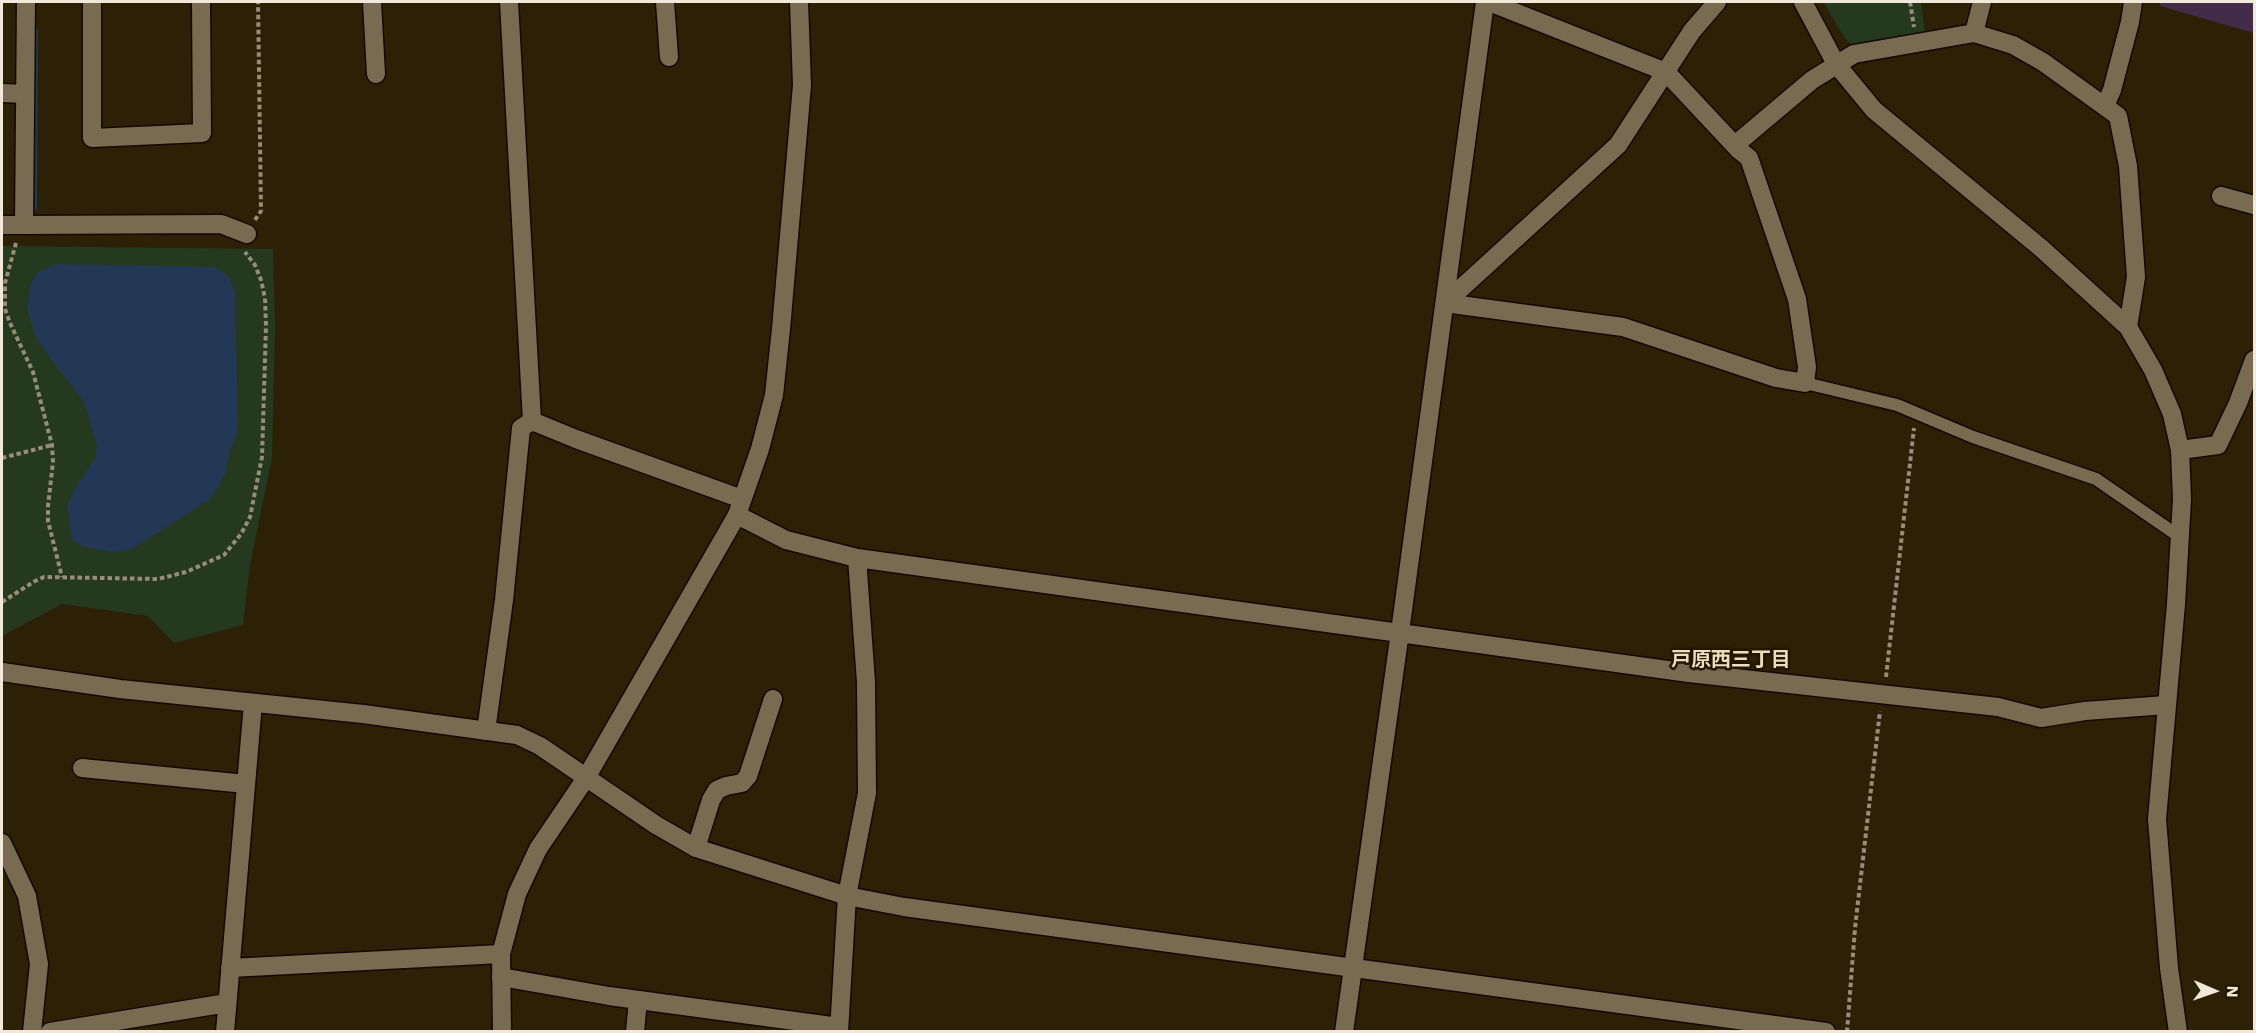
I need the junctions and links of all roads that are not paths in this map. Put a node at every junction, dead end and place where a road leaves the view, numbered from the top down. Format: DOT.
graph roads {
  1 [pos="26,2"];
  2 [pos="92,2"];
  3 [pos="201,2"];
  4 [pos="372,2"];
  5 [pos="509,2"];
  6 [pos="665,2"];
  7 [pos="799,2"];
  8 [pos="1485,2"];
  9 [pos="1490,2"];
  10 [pos="1717,2"];
  11 [pos="1803,2"];
  12 [pos="1982,2"];
  13 [pos="2133,2"];
  14 [pos="1974,33"];
  15 [pos="669,57"];
  16 [pos="1836,64"];
  17 [pos="1666,72"];
  18 [pos="376,74"];
  19 [pos="2,93"];
  20 [pos="25,94"];
  21 [pos="2105,106"];
  22 [pos="1735,145"];
  23 [pos="2221,196"];
  24 [pos="2254,205"];
  25 [pos="2,225"];
  26 [pos="23,234"];
  27 [pos="242,241"];
  28 [pos="1445,303"];
  29 [pos="2128,327"];
  30 [pos="2254,360"];
  31 [pos="1804,383"];
  32 [pos="532,422"];
  33 [pos="2180,450"];
  34 [pos="739,507"];
  35 [pos="2180,537"];
  36 [pos="857,558"];
  37 [pos="1400,632"];
  38 [pos="2,672"];
  39 [pos="773,699"];
  40 [pos="253,703"];
  41 [pos="2166,705"];
  42 [pos="486,731"];
  43 [pos="82,768"];
  44 [pos="586,778"];
  45 [pos="246,784"];
  46 [pos="2,843"];
  47 [pos="696,848"];
  48 [pos="847,896"];
  49 [pos="501,954"];
  50 [pos="230,968"];
  51 [pos="1352,968"];
  52 [pos="501,977"];
  53 [pos="638,1000"];
  54 [pos="227,1003"];
  55 [pos="839,1029"];
  56 [pos="32,1032"];
  57 [pos="50,1032"];
  58 [pos="225,1032"];
  59 [pos="502,1032"];
  60 [pos="635,1032"];
  61 [pos="1344,1032"];
  62 [pos="1826,1032"];
  63 [pos="2178,1032"];
  1 -- 20 [label="street"];
  2 -- 3 [label="street"];
  4 -- 18 [label="street"];
  5 -- 32 [label="street"];
  6 -- 15 [label="street"];
  7 -- 34 [label="street"];
  8 -- 28 [label="street"];
  9 -- 17 [label="street"];
  10 -- 17 [label="street"];
  11 -- 16 [label="street"];
  12 -- 14 [label="street"];
  13 -- 21 [label="street"];
  14 -- 16 [label="street"];
  14 -- 21 [label="street"];
  16 -- 22 [label="street"];
  16 -- 29 [label="street"];
  17 -- 22 [label="street"];
  17 -- 28 [label="street"];
  19 -- 20 [label="street"];
  20 -- 26 [label="street"];
  21 -- 29 [label="street"];
  22 -- 31 [label="street"];
  23 -- 24 [label="street"];
  25 -- 26 [label="street"];
  26 -- 27 [label="street"];
  28 -- 31 [label="street"];
  28 -- 37 [label="street"];
  29 -- 33 [label="street"];
  30 -- 33 [label="street"];
  31 -- 35 [label="lane"];
  32 -- 34 [label="street"];
  32 -- 42 [label="street"];
  33 -- 35 [label="street"];
  34 -- 36 [label="street"];
  34 -- 44 [label="street"];
  35 -- 41 [label="street"];
  36 -- 37 [label="street"];
  36 -- 48 [label="street"];
  37 -- 41 [label="street"];
  37 -- 51 [label="street"];
  38 -- 40 [label="street"];
  39 -- 47 [label="street"];
  40 -- 42 [label="street"];
  40 -- 45 [label="street"];
  41 -- 63 [label="street"];
  42 -- 44 [label="street"];
  43 -- 45 [label="street"];
  44 -- 47 [label="street"];
  44 -- 49 [label="street"];
  45 -- 50 [label="street"];
  46 -- 56 [label="street"];
  47 -- 48 [label="street"];
  48 -- 51 [label="street"];
  48 -- 55 [label="street"];
  49 -- 50 [label="street"];
  49 -- 52 [label="street"];
  50 -- 54 [label="street"];
  51 -- 61 [label="street"];
  51 -- 62 [label="street"];
  52 -- 53 [label="street"];
  52 -- 59 [label="street"];
  53 -- 55 [label="street"];
  53 -- 60 [label="street"];
  54 -- 57 [label="street"];
  54 -- 58 [label="street"];
}
